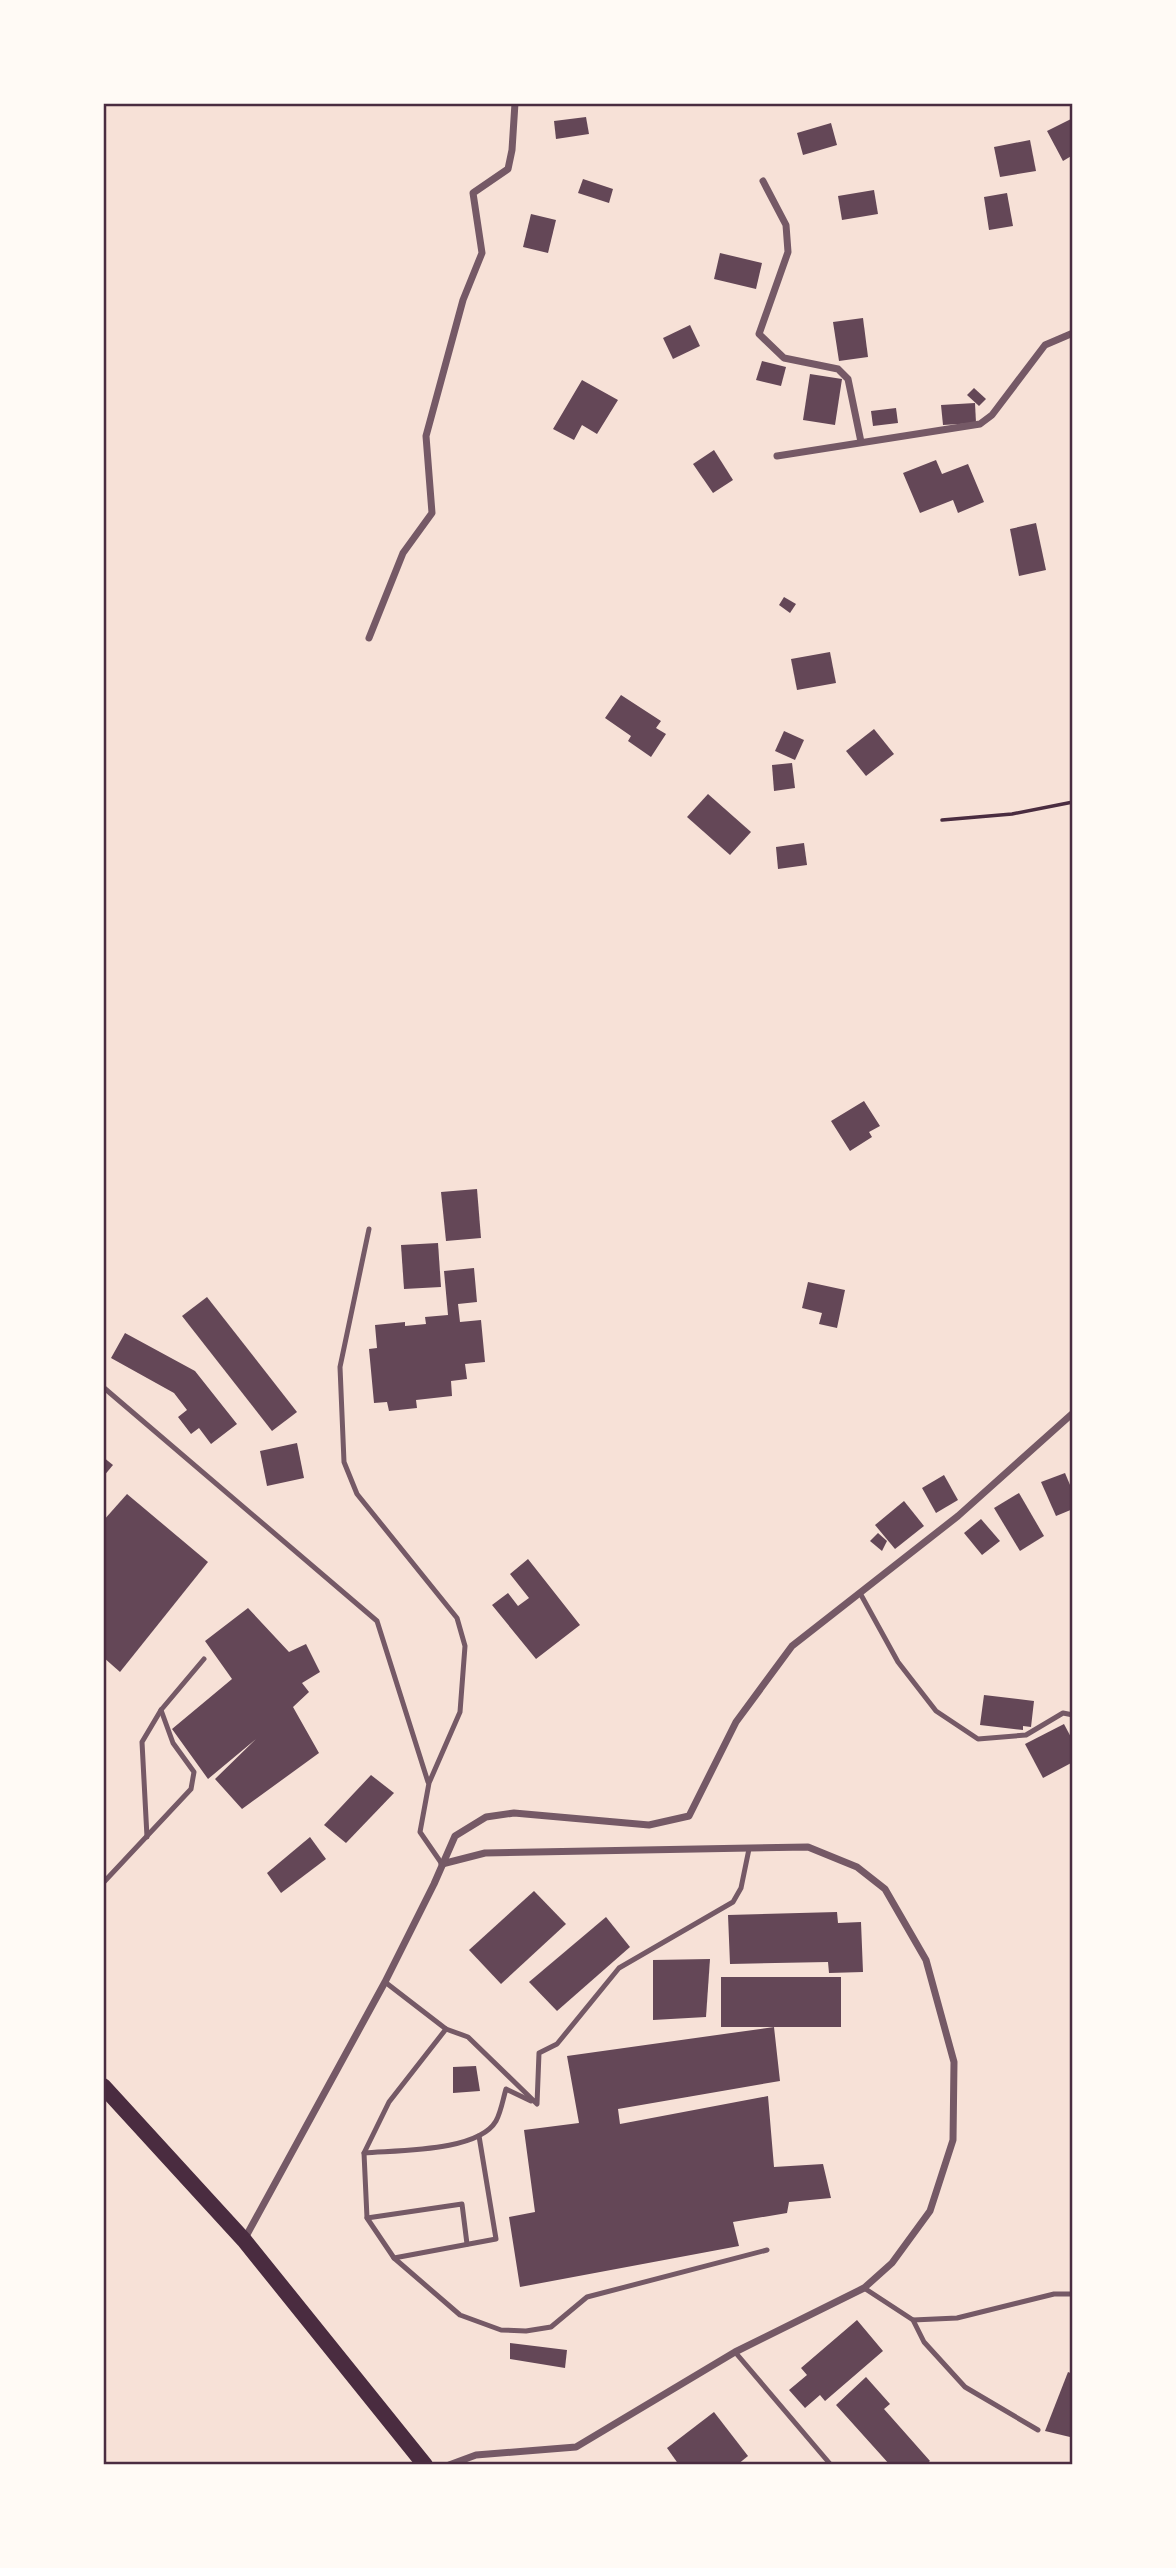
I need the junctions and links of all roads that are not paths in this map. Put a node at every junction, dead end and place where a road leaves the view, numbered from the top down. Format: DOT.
graph roads {
  1 [pos="515,103"];
  2 [pos="763,181"];
  3 [pos="1073,333"];
  4 [pos="861,442"];
  5 [pos="777,456"];
  6 [pos="369,638"];
  7 [pos="369,1228"];
  8 [pos="103,1387"];
  9 [pos="1073,1413"];
  10 [pos="860,1593"];
  11 [pos="204,1659"];
  12 [pos="161,1710"];
  13 [pos="1073,1715"];
  14 [pos="429,1783"];
  15 [pos="147,1837"];
  16 [pos="749,1849"];
  17 [pos="442,1864"];
  18 [pos="103,1882"];
  19 [pos="386,1982"];
  20 [pos="446,2029"];
  21 [pos="103,2086"];
  22 [pos="537,2104"];
  23 [pos="479,2136"];
  24 [pos="364,2153"];
  25 [pos="367,2218"];
  26 [pos="244,2240"];
  27 [pos="467,2244"];
  28 [pos="767,2250"];
  29 [pos="394,2258"];
  30 [pos="864,2288"];
  31 [pos="1073,2294"];
  32 [pos="913,2320"];
  33 [pos="735,2352"];
  34 [pos="1038,2430"];
  35 [pos="425,2465"];
  36 [pos="449,2465"];
  37 [pos="831,2465"];
  1 -- 6 [label="street"];
  2 -- 4 [label="street"];
  3 -- 4 [label="street"];
  4 -- 5 [label="street"];
  7 -- 14 [label="lane"];
  8 -- 14 [label="lane"];
  9 -- 10 [label="street"];
  10 -- 13 [label="lane"];
  10 -- 17 [label="street"];
  11 -- 12 [label="lane"];
  12 -- 15 [label="lane"];
  12 -- 15 [label="lane"];
  14 -- 17 [label="lane"];
  15 -- 18 [label="lane"];
  16 -- 17 [label="street"];
  16 -- 22 [label="lane"];
  16 -- 30 [label="street"];
  17 -- 19 [label="street"];
  19 -- 20 [label="lane"];
  19 -- 26 [label="street"];
  20 -- 22 [label="lane"];
  20 -- 24 [label="lane"];
  21 -- 26 [label="main road"];
  22 -- 23 [label="lane"];
  23 -- 24 [label="lane"];
  23 -- 27 [label="lane"];
  24 -- 25 [label="lane"];
  25 -- 27 [label="lane"];
  25 -- 29 [label="lane"];
  26 -- 35 [label="main road"];
  27 -- 29 [label="lane"];
  28 -- 29 [label="lane"];
  30 -- 32 [label="lane"];
  30 -- 33 [label="street"];
  31 -- 32 [label="lane"];
  32 -- 34 [label="lane"];
  33 -- 36 [label="street"];
  33 -- 37 [label="lane"];
}
